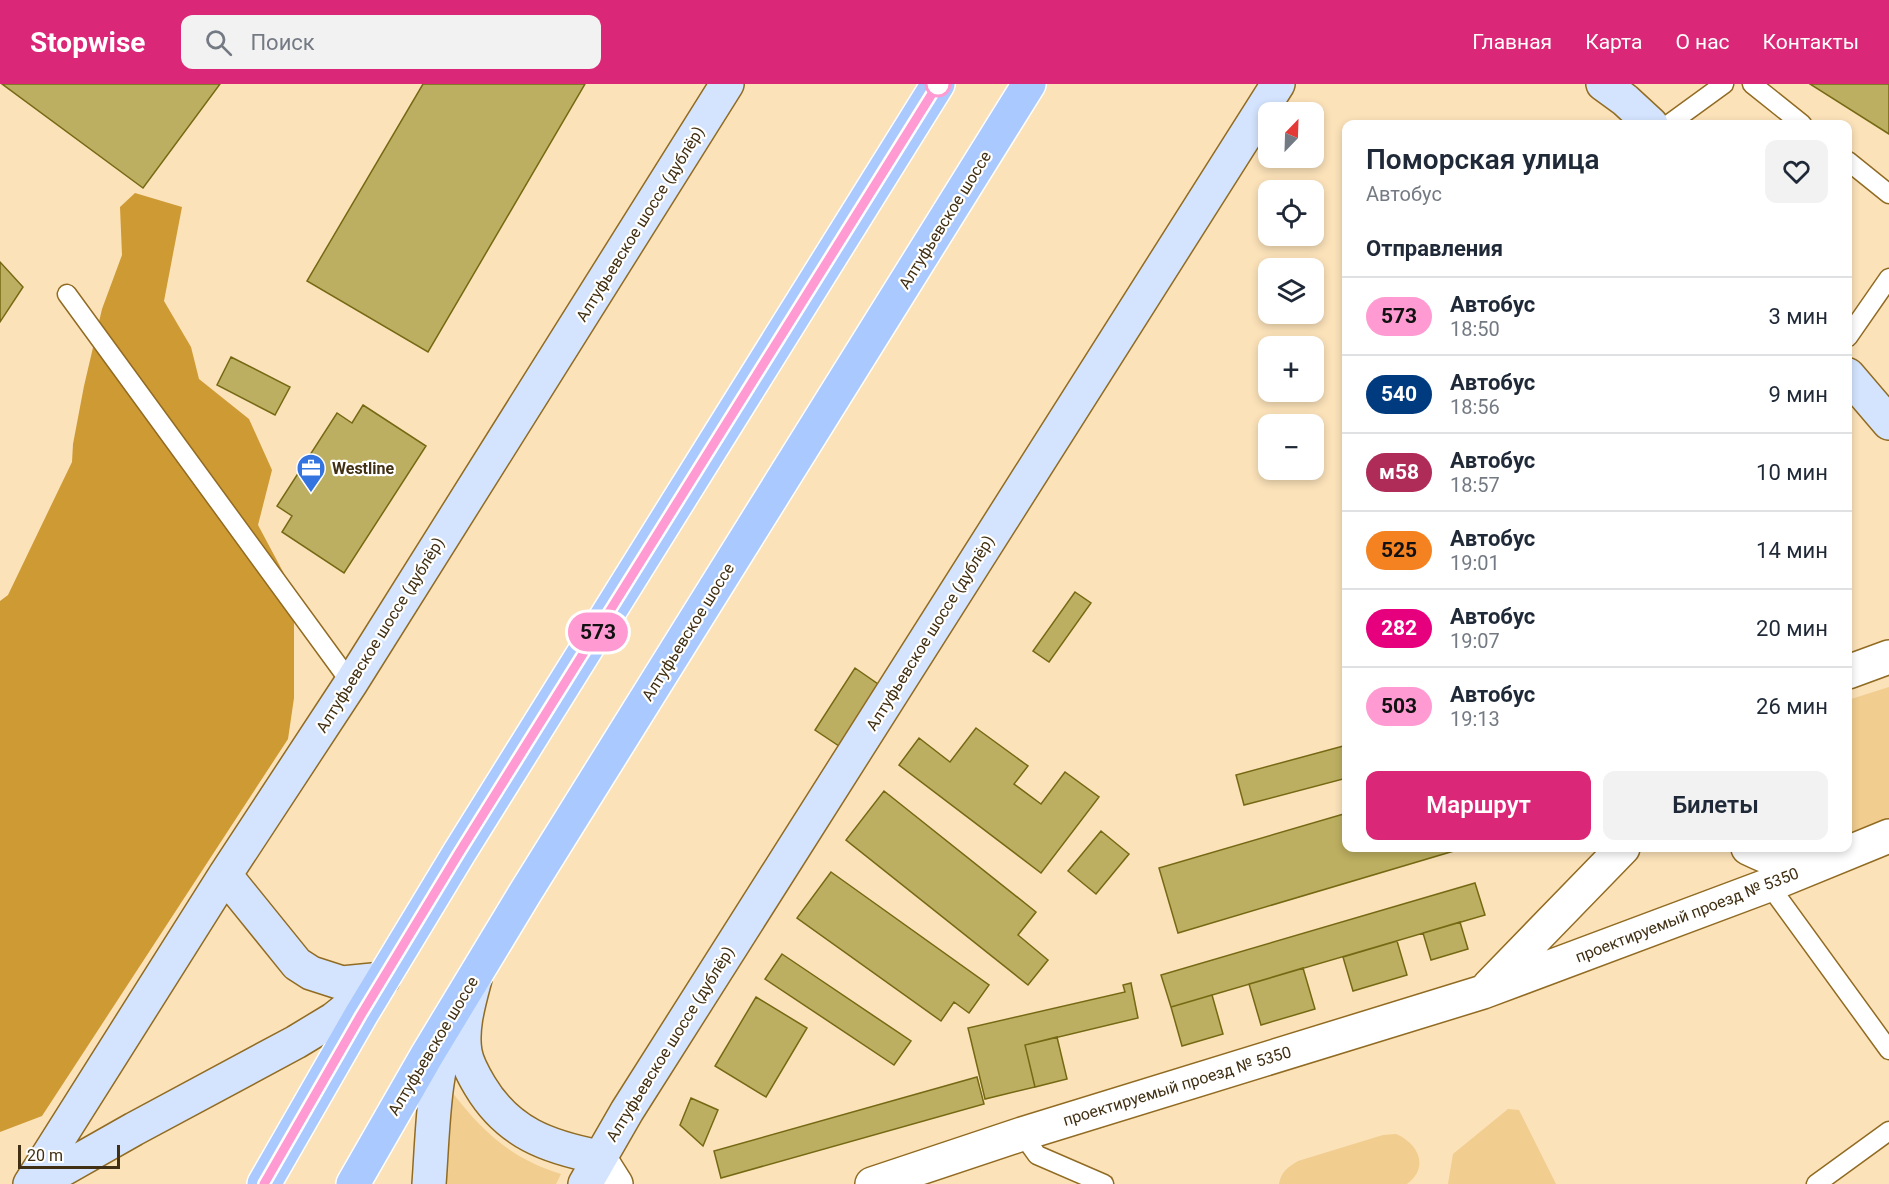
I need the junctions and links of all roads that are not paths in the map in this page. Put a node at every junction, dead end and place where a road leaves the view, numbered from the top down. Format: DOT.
graph roads {
  1 [pos="727,84"];
  2 [pos="938,84"];
  3 [pos="1029,84"];
  4 [pos="1278,84"];
  5 [pos="1604,84"];
  6 [pos="1625,84"];
  7 [pos="1724,84"];
  8 [pos="1752,84"];
  9 [pos="1648,120"];
  10 [pos="1649,120"];
  11 [pos="1674,120"];
  12 [pos="1797,120"];
  13 [pos="1852,164"];
  14 [pos="1889,194"];
  15 [pos="1889,278"];
  16 [pos="67,294"];
  17 [pos="1852,331"];
  18 [pos="1852,380"];
  19 [pos="1889,423"];
  20 [pos="1889,657"];
  21 [pos="1852,671"];
  22 [pos="351,683"];
  23 [pos="1889,836"];
  24 [pos="1852,851"];
  25 [pos="1619,852"];
  26 [pos="1756,852"];
  27 [pos="1850,852"];
  28 [pos="1830,860"];
  29 [pos="225,875"];
  30 [pos="1769,885"];
  31 [pos="477,973"];
  32 [pos="382,980"];
  33 [pos="1483,992"];
  34 [pos="456,1007"];
  35 [pos="1889,1050"];
  36 [pos="1889,1131"];
  37 [pos="1022,1134"];
  38 [pos="600,1175"];
  39 [pos="30,1184"];
  40 [pos="37,1184"];
  41 [pos="264,1184"];
  42 [pos="353,1184"];
  43 [pos="429,1184"];
  44 [pos="872,1184"];
  45 [pos="1104,1184"];
  46 [pos="1816,1184"];
  1 -- 22 [label="main road, Алтуфьевское шоссе (дублёр)"];
  2 -- 32 [label="main road"];
  3 -- 31 [label="main road, Алтуфьевское шоссе"];
  4 -- 38 [label="main road, Алтуфьевское шоссе (дублёр)"];
  5 -- 9 [label="main road"];
  6 -- 10 [label="main road"];
  7 -- 11 [label="lane"];
  8 -- 12 [label="lane"];
  13 -- 14 [label="lane"];
  15 -- 17 [label="lane"];
  16 -- 22 [label="lane"];
  18 -- 19 [label="main road"];
  20 -- 21 [label="street"];
  22 -- 29 [label="main road, Алтуфьевское шоссе (дублёр)"];
  23 -- 24 [label="street, проектируемый проезд № 5350"];
  25 -- 33 [label="street, проектируемый проезд № 5350"];
  26 -- 28 [label="street"];
  27 -- 28 [label="street, проектируемый проезд № 5350"];
  28 -- 30 [label="street, проектируемый проезд № 5350"];
  29 -- 32 [label="main road"];
  29 -- 39 [label="main road, Алтуфьевское шоссе (дублёр)"];
  30 -- 33 [label="street, проектируемый проезд № 5350"];
  30 -- 35 [label="lane"];
  31 -- 34 [label="main road, Алтуфьевское шоссе"];
  31 -- 38 [label="main road"];
  32 -- 40 [label="main road"];
  32 -- 41 [label="main road"];
  33 -- 37 [label="street, проектируемый проезд № 5350"];
  34 -- 42 [label="main road, Алтуфьевское шоссе"];
  34 -- 43 [label="main road"];
  36 -- 46 [label="lane"];
  37 -- 44 [label="street, проектируемый проезд № 5350"];
  37 -- 45 [label="lane"];
}
